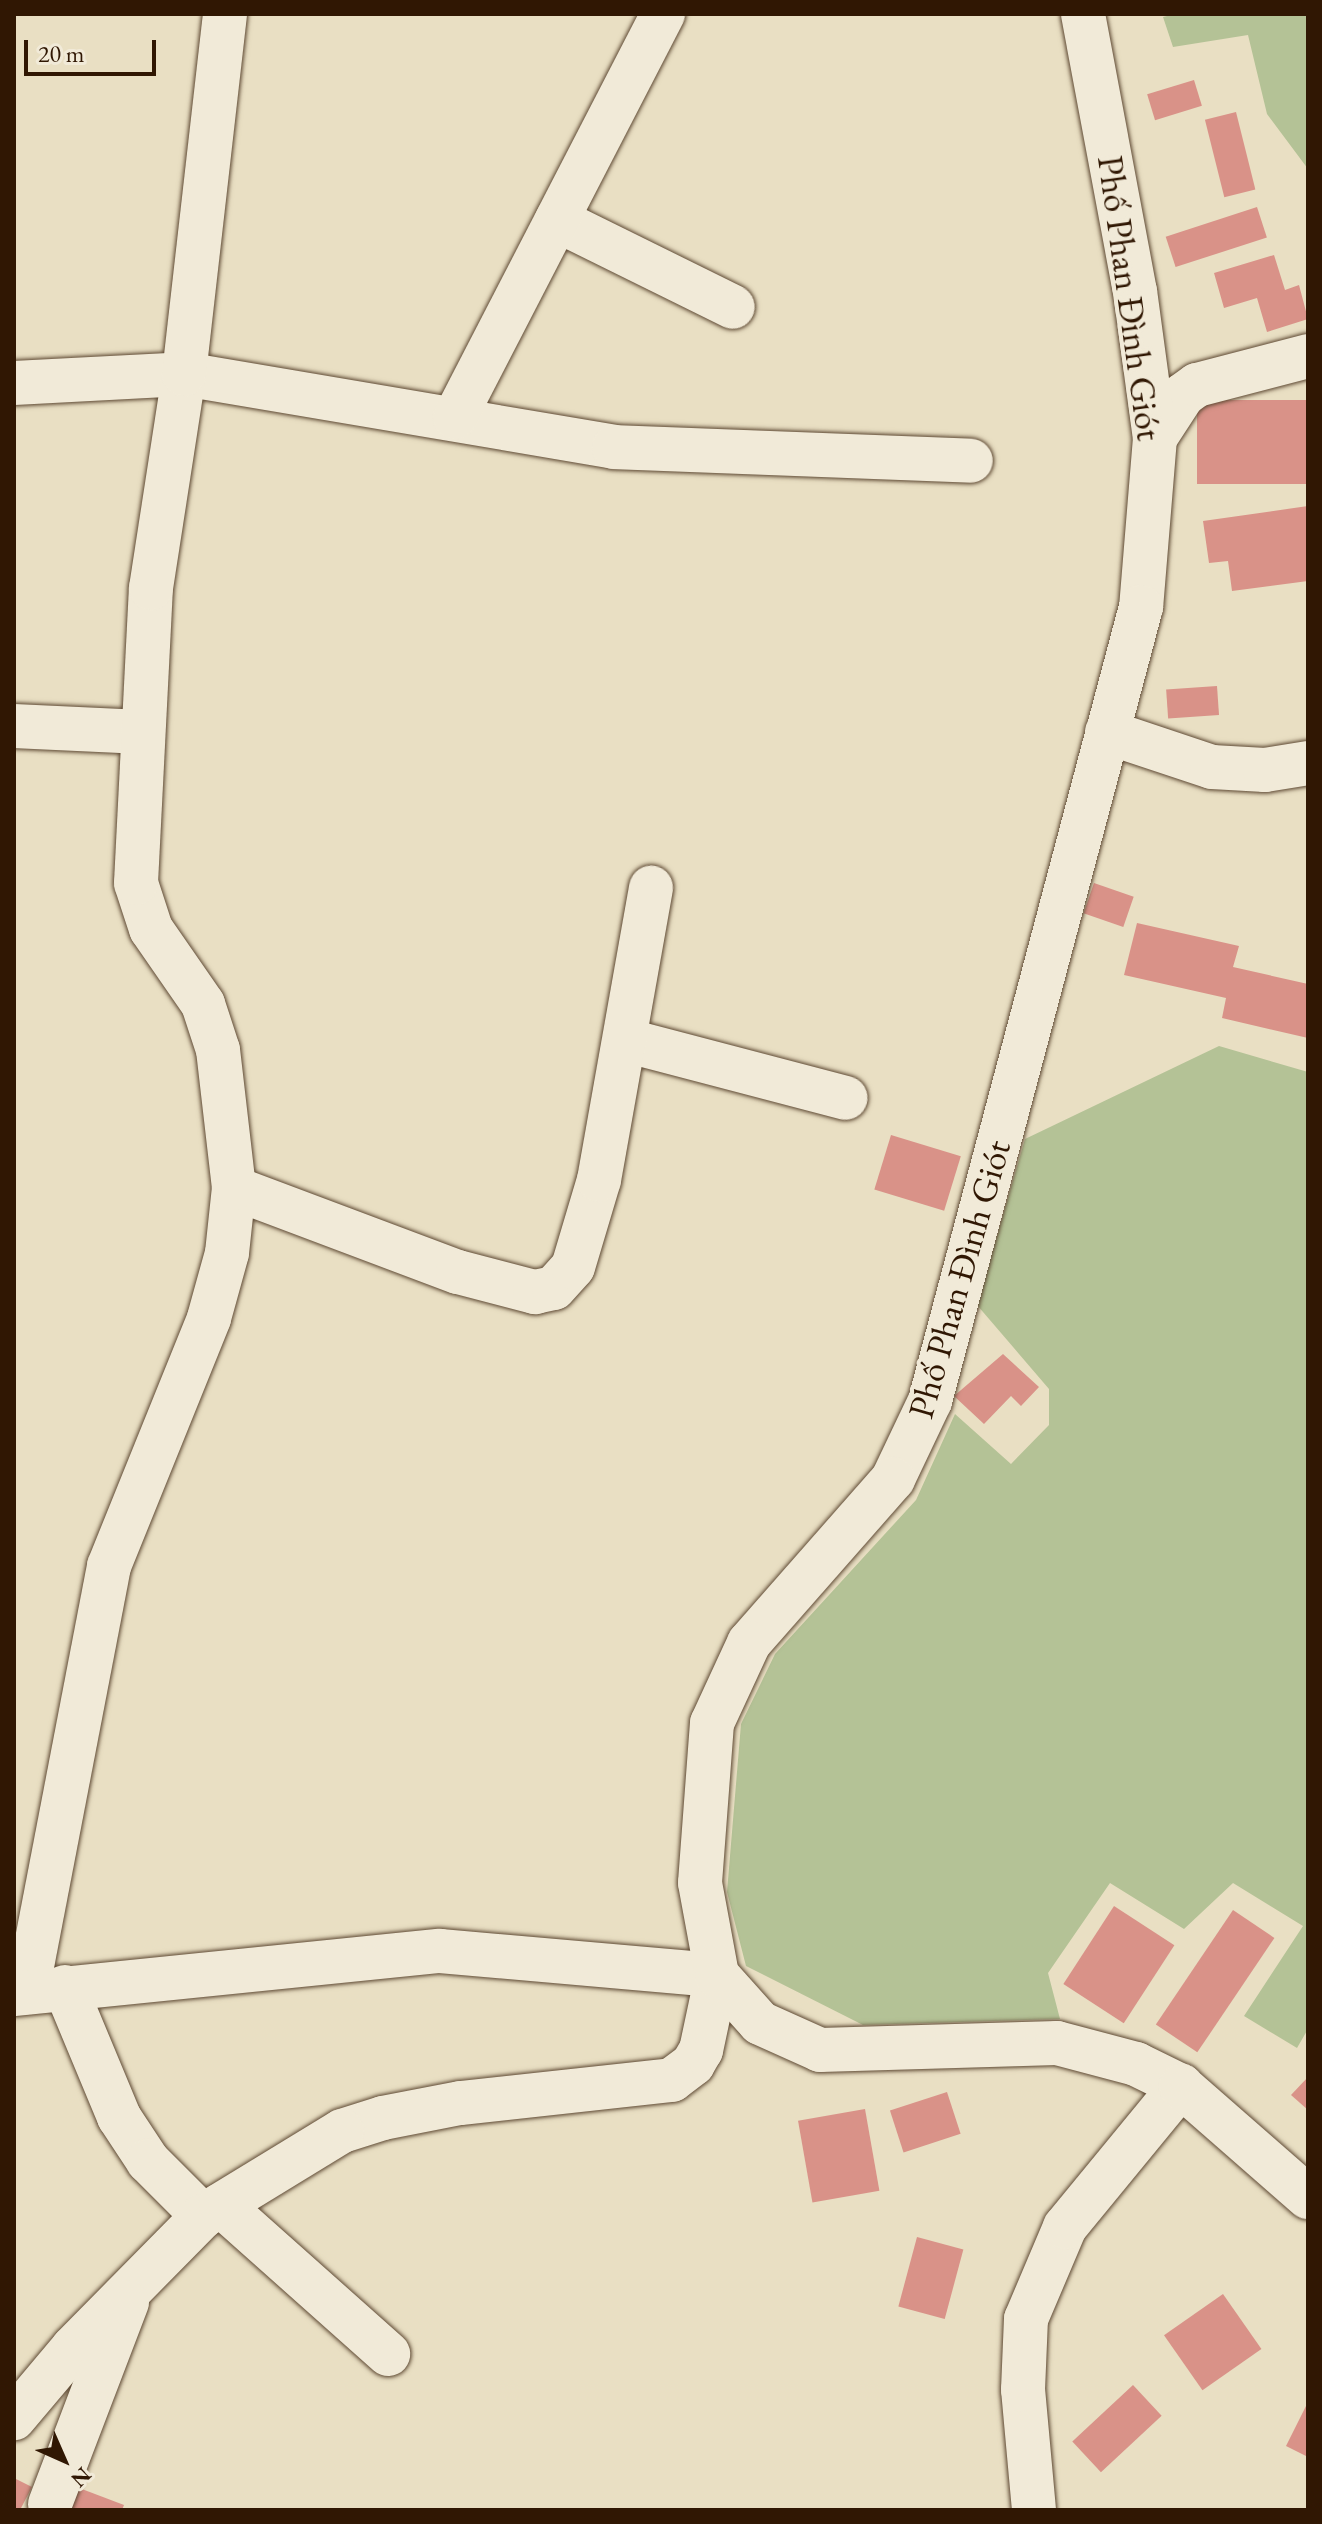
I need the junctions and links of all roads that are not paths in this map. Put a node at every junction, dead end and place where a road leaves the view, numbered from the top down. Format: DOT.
graph roads {
  1 [pos="225,14"];
  2 [pos="663,14"];
  3 [pos="1083,14"];
  4 [pos="557,220"];
  5 [pos="733,307"];
  6 [pos="1308,356"];
  7 [pos="184,374"];
  8 [pos="14,383"];
  9 [pos="455,417"];
  10 [pos="1155,438"];
  11 [pos="971,461"];
  12 [pos="14,726"];
  13 [pos="142,732"];
  14 [pos="1107,732"];
  15 [pos="1308,763"];
  16 [pos="651,888"];
  17 [pos="625,1040"];
  18 [pos="846,1098"];
  19 [pos="234,1188"];
  20 [pos="717,1975"];
  21 [pos="35,1991"];
  22 [pos="1181,2086"];
  23 [pos="1308,2197"];
  24 [pos="212,2211"];
  25 [pos="134,2285"];
  26 [pos="388,2354"];
  27 [pos="14,2418"];
  28 [pos="50,2504"];
  29 [pos="1034,2510"];
  1 -- 7 [label="street"];
  2 -- 4 [label="street"];
  3 -- 10 [label="street, Phố Phan Đình Giót"];
  4 -- 5 [label="street"];
  4 -- 9 [label="street"];
  6 -- 10 [label="street"];
  7 -- 8 [label="street"];
  7 -- 9 [label="street"];
  7 -- 13 [label="street"];
  9 -- 11 [label="street"];
  10 -- 14 [label="street, Phố Phan Đình Giót"];
  12 -- 13 [label="street"];
  13 -- 19 [label="street"];
  14 -- 15 [label="street"];
  14 -- 20 [label="street, Phố Phan Đình Giót"];
  16 -- 17 [label="street"];
  17 -- 18 [label="street"];
  17 -- 19 [label="street"];
  19 -- 21 [label="street"];
  20 -- 21 [label="street"];
  20 -- 22 [label="street"];
  20 -- 24 [label="street"];
  21 -- 24 [label="street"];
  22 -- 23 [label="street"];
  22 -- 29 [label="street"];
  24 -- 25 [label="street"];
  24 -- 26 [label="street"];
  25 -- 27 [label="street"];
  25 -- 28 [label="street"];
}
